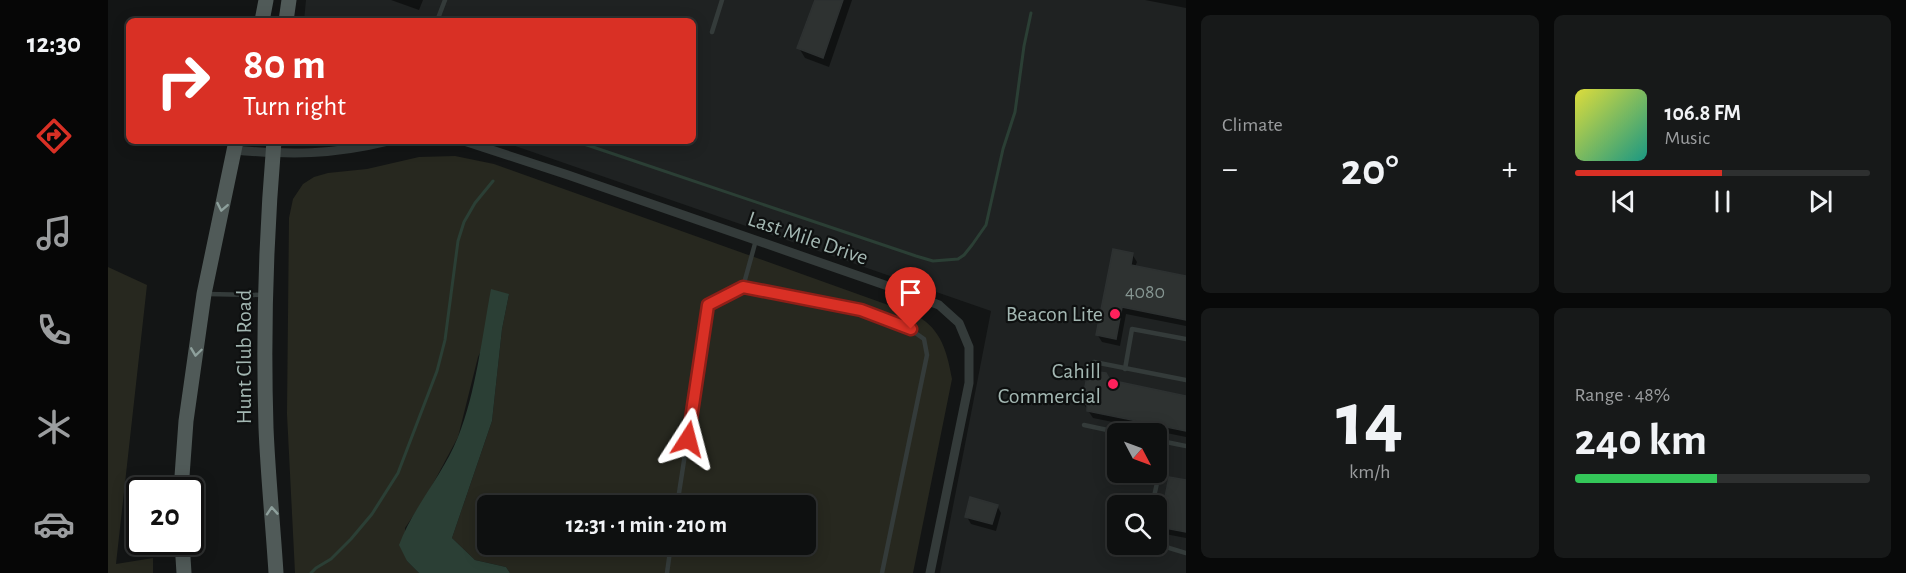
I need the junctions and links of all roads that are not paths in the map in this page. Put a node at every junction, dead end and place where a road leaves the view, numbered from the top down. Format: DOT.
graph roads {
  1 [pos="267,0"];
  2 [pos="275,0"];
  3 [pos="290,0"];
  4 [pos="445,0"];
  5 [pos="722,0"];
  6 [pos="263,18"];
  7 [pos="273,18"];
  8 [pos="287,18"];
  9 [pos="438,18"];
  10 [pos="712,32"];
  11 [pos="376,144"];
  12 [pos="473,144"];
  13 [pos="235,145"];
  14 [pos="273,147"];
  15 [pos="756,240"];
  16 [pos="743,287"];
  17 [pos="204,294"];
  18 [pos="266,295"];
  19 [pos="1186,339"];
  20 [pos="1094,362"];
  21 [pos="1125,369"];
  22 [pos="1186,380"];
  23 [pos="1084,424"];
  24 [pos="1107,429"];
  25 [pos="1167,442"];
  26 [pos="1186,446"];
  27 [pos="183,477"];
  28 [pos="1157,483"];
  29 [pos="679,495"];
  30 [pos="1154,495"];
  31 [pos="1167,547"];
  32 [pos="1186,553"];
  33 [pos="183,555"];
  34 [pos="669,555"];
  35 [pos="276,571"];
  36 [pos="184,573"];
  37 [pos="667,573"];
  38 [pos="882,573"];
  39 [pos="930,573"];
  1 -- 6 [label="main road"];
  2 -- 7 [label="main road"];
  3 -- 8 [label="main road"];
  4 -- 9 [label="lane"];
  5 -- 10 [label="lane"];
  11 -- 14 [label="street"];
  12 -- 15 [label="street, Last Mile Drive"];
  13 -- 14 [label="street"];
  13 -- 17 [label="main road, Hunt Club Road, one-way"];
  14 -- 18 [label="main road, Hunt Club Road"];
  15 -- 16 [label="lane"];
  15 -- 39 [label="street, Last Mile Drive"];
  16 -- 29 [label="lane"];
  16 -- 38 [label="lane"];
  17 -- 18 [label="lane"];
  17 -- 27 [label="main road, Hunt Club Road, one-way"];
  35 -- 18 [label="main road, Hunt Club Road, one-way"];
  19 -- 21 [label="lane"];
  20 -- 21 [label="lane"];
  21 -- 22 [label="lane"];
  23 -- 24 [label="lane"];
  25 -- 26 [label="lane"];
  28 -- 30 [label="lane"];
  31 -- 32 [label="lane"];
  33 -- 36 [label="main road"];
  34 -- 37 [label="lane"];
}
